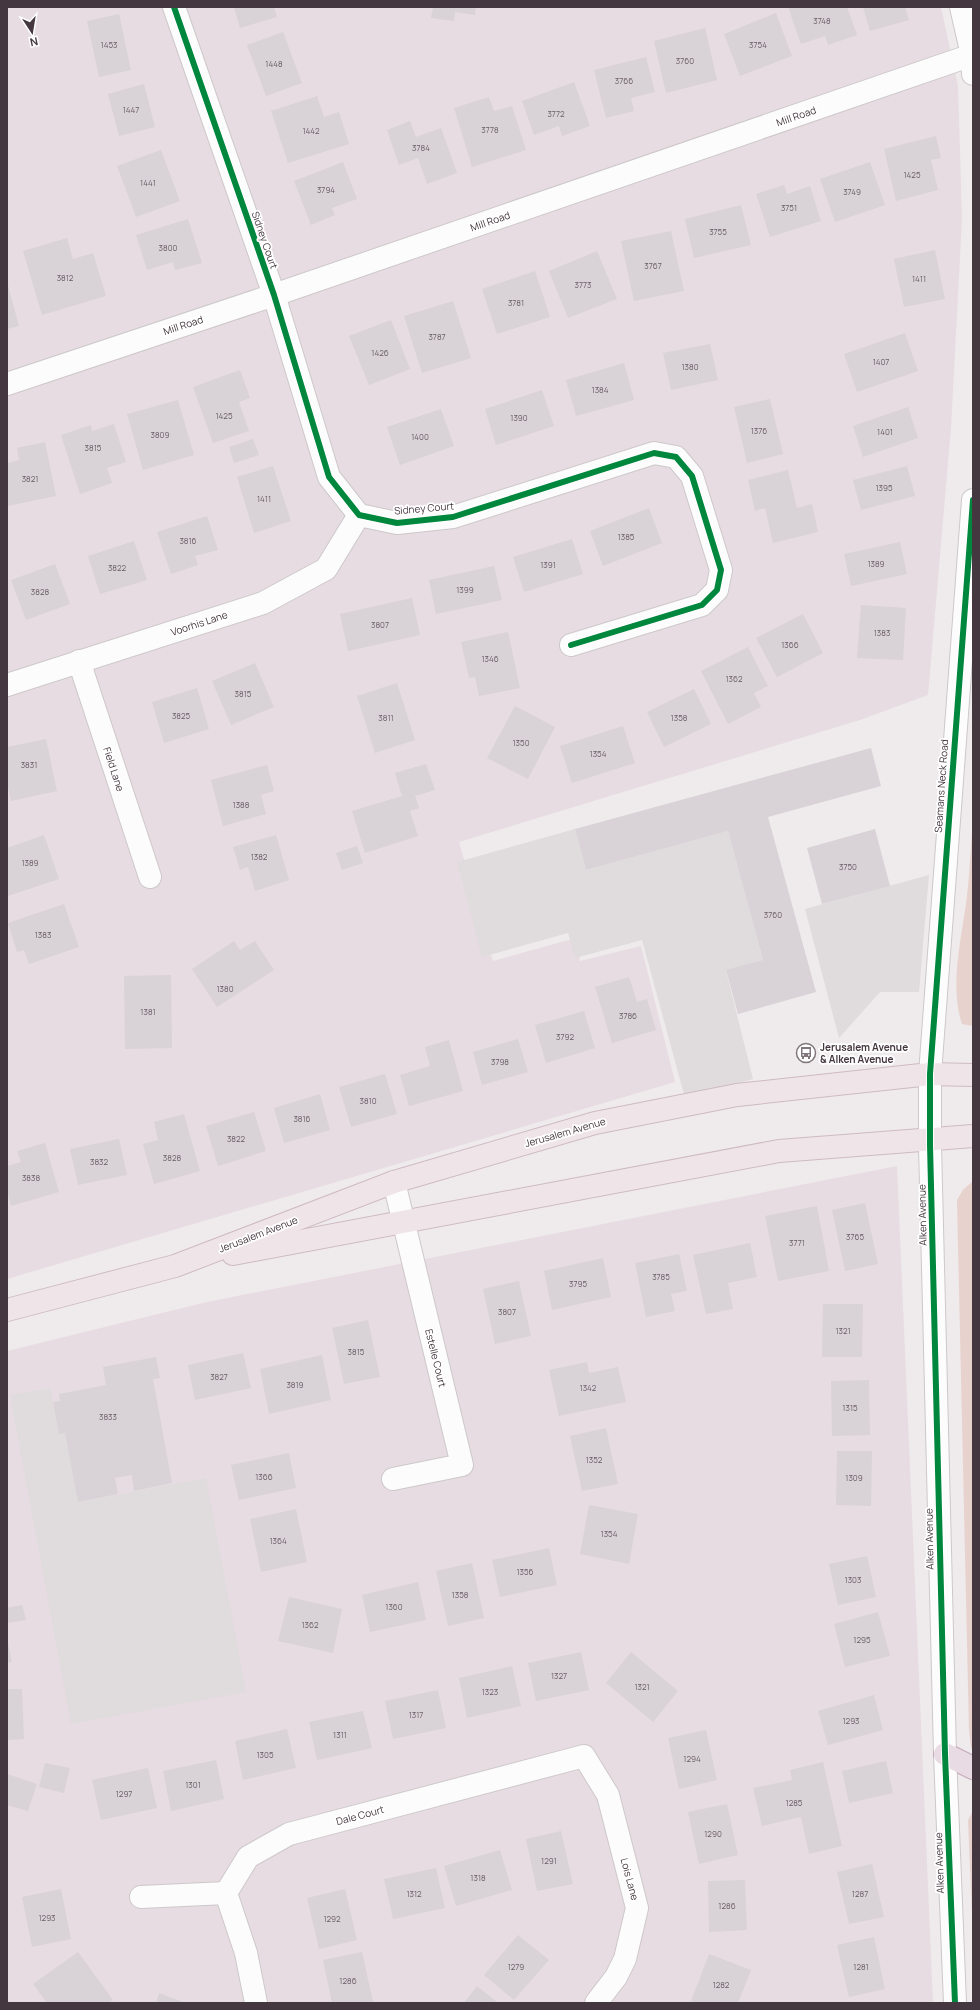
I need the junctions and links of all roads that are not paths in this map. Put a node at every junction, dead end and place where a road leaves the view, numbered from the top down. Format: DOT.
graph roads {
  1 [pos="174,7"];
  2 [pos="961,7"];
  3 [pos="972,65"];
  4 [pos="274,295"];
  5 [pos="7,384"];
  6 [pos="973,500"];
  7 [pos="359,515"];
  8 [pos="571,645"];
  9 [pos="78,661"];
  10 [pos="7,685"];
  11 [pos="150,877"];
  12 [pos="930,1074"];
  13 [pos="973,1075"];
  14 [pos="973,1136"];
  15 [pos="930,1140"];
  16 [pos="394,1182"];
  17 [pos="403,1222"];
  18 [pos="175,1266"];
  19 [pos="7,1310"];
  20 [pos="393,1479"];
  21 [pos="945,1754"];
  22 [pos="973,1768"];
  23 [pos="608,1795"];
  24 [pos="226,1894"];
  25 [pos="141,1897"];
  26 [pos="256,2003"];
  27 [pos="596,2003"];
  28 [pos="955,2003"];
  1 -- 4 [label="street, Sidney Court"];
  2 -- 3 [label="street"];
  3 -- 4 [label="street, Mill Road"];
  4 -- 5 [label="street, Mill Road"];
  4 -- 7 [label="street, Sidney Court"];
  6 -- 12 [label="street, Seamans Neck Road"];
  7 -- 8 [label="street, Sidney Court"];
  7 -- 9 [label="street, Voorhis Lane"];
  9 -- 10 [label="street, Voorhis Lane"];
  9 -- 11 [label="street, Field Lane"];
  12 -- 13 [label="main road, Jerusalem Avenue"];
  12 -- 15 [label="street, Alken Avenue"];
  12 -- 16 [label="main road, Jerusalem Avenue"];
  14 -- 15 [label="main road, Jerusalem Avenue"];
  15 -- 17 [label="main road, Jerusalem Avenue"];
  15 -- 21 [label="street, Alken Avenue"];
  16 -- 17 [label="street, Estelle Court"];
  16 -- 18 [label="main road, Jerusalem Avenue"];
  17 -- 18 [label="main road, Jerusalem Avenue"];
  17 -- 20 [label="street, Estelle Court"];
  18 -- 19 [label="main road, Jerusalem Avenue"];
  21 -- 22 [label="highway"];
  21 -- 28 [label="street, Alken Avenue"];
  23 -- 24 [label="street, Dale Court"];
  23 -- 27 [label="street, Lois Lane"];
  24 -- 25 [label="street"];
  24 -- 26 [label="street"];
}
